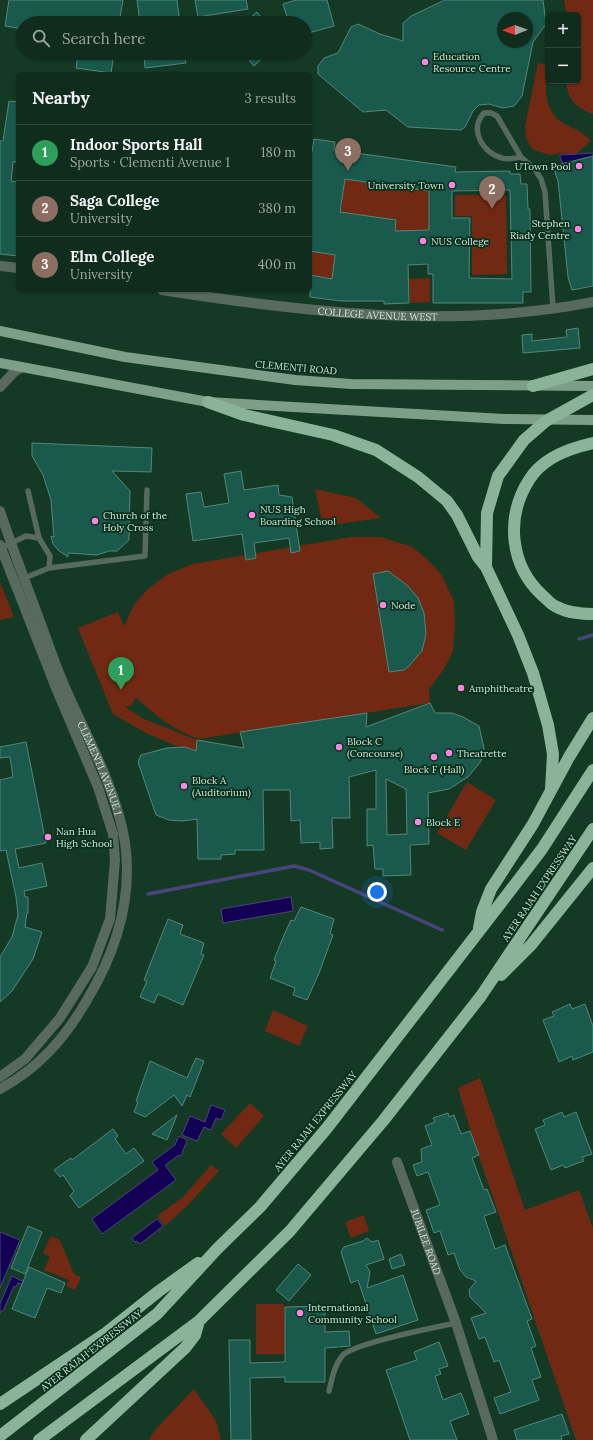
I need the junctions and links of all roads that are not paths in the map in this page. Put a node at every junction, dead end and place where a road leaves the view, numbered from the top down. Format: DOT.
graph roads {
  1 [pos="521,157"];
  2 [pos="0,266"];
  3 [pos="16,268"];
  4 [pos="176,292"];
  5 [pos="593,302"];
  6 [pos="553,308"];
  7 [pos="0,331"];
  8 [pos="0,363"];
  9 [pos="21,368"];
  10 [pos="593,370"];
  11 [pos="533,386"];
  12 [pos="593,386"];
  13 [pos="0,387"];
  14 [pos="593,395"];
  15 [pos="208,402"];
  16 [pos="546,420"];
  17 [pos="593,420"];
  18 [pos="593,443"];
  19 [pos="147,490"];
  20 [pos="28,491"];
  21 [pos="0,511"];
  22 [pos="39,538"];
  23 [pos="11,544"];
  24 [pos="1,546"];
  25 [pos="486,567"];
  26 [pos="49,568"];
  27 [pos="24,578"];
  28 [pos="14,583"];
  29 [pos="593,614"];
  30 [pos="593,718"];
  31 [pos="91,742"];
  32 [pos="86,755"];
  33 [pos="593,770"];
  34 [pos="551,789"];
  35 [pos="593,828"];
  36 [pos="115,860"];
  37 [pos="593,868"];
  38 [pos="126,870"];
  39 [pos="479,931"];
  40 [pos="77,992"];
  41 [pos="481,996"];
  42 [pos="87,1000"];
  43 [pos="0,1077"];
  44 [pos="0,1090"];
  45 [pos="397,1162"];
  46 [pos="218,1248"];
  47 [pos="199,1320"];
  48 [pos="456,1322"];
  49 [pos="329,1390"];
  50 [pos="12,1396"];
  51 [pos="0,1400"];
  52 [pos="0,1404"];
  53 [pos="95,1435"];
  54 [pos="0,1436"];
  55 [pos="39,1440"];
  56 [pos="86,1440"];
  57 [pos="493,1440"];
  1 -- 1 [label="lane"];
  1 -- 6 [label="lane"];
  2 -- 3 [label="street"];
  4 -- 6 [label="street, COLLEGE AVENUE WEST"];
  5 -- 6 [label="street, COLLEGE AVENUE WEST"];
  7 -- 11 [label="main road, CLEMENTI ROAD"];
  8 -- 9 [label="main road"];
  9 -- 13 [label="street"];
  9 -- 15 [label="main road"];
  10 -- 11 [label="highway"];
  11 -- 12 [label="main road, CLEMENTI ROAD"];
  14 -- 16 [label="highway"];
  15 -- 16 [label="main road"];
  15 -- 25 [label="highway"];
  16 -- 17 [label="main road"];
  16 -- 25 [label="highway"];
  18 -- 29 [label="highway"];
  19 -- 26 [label="lane"];
  20 -- 22 [label="lane"];
  21 -- 23 [label="street, CLEMENTI AVENUE 1"];
  22 -- 23 [label="lane"];
  22 -- 26 [label="lane"];
  23 -- 24 [label="lane"];
  23 -- 27 [label="street, CLEMENTI AVENUE 1"];
  24 -- 28 [label="street, CLEMENTI AVENUE 1"];
  25 -- 34 [label="highway"];
  26 -- 27 [label="lane"];
  27 -- 28 [label="lane"];
  27 -- 31 [label="street, CLEMENTI AVENUE 1"];
  28 -- 32 [label="street, CLEMENTI AVENUE 1"];
  30 -- 34 [label="highway"];
  31 -- 32 [label="street"];
  31 -- 38 [label="street, CLEMENTI AVENUE 1"];
  32 -- 36 [label="street, CLEMENTI AVENUE 1"];
  33 -- 39 [label="highway, AYER RAJAH EXPRESSWAY"];
  34 -- 39 [label="highway"];
  35 -- 41 [label="highway, AYER RAJAH EXPRESSWAY"];
  36 -- 38 [label="lane"];
  36 -- 40 [label="street, CLEMENTI AVENUE 1"];
  37 -- 41 [label="highway"];
  38 -- 42 [label="street, CLEMENTI AVENUE 1"];
  39 -- 46 [label="highway, AYER RAJAH EXPRESSWAY"];
  40 -- 42 [label="street"];
  40 -- 43 [label="street, CLEMENTI AVENUE 1"];
  41 -- 47 [label="highway, AYER RAJAH EXPRESSWAY"];
  42 -- 44 [label="street, CLEMENTI AVENUE 1"];
  45 -- 48 [label="street, JUBILEE ROAD"];
  46 -- 50 [label="highway"];
  46 -- 54 [label="highway, AYER RAJAH EXPRESSWAY"];
  47 -- 53 [label="highway"];
  47 -- 55 [label="highway, AYER RAJAH EXPRESSWAY"];
  48 -- 49 [label="lane"];
  48 -- 57 [label="street, JUBILEE ROAD"];
  50 -- 51 [label="highway"];
  50 -- 52 [label="highway"];
  53 -- 56 [label="highway"];
}
